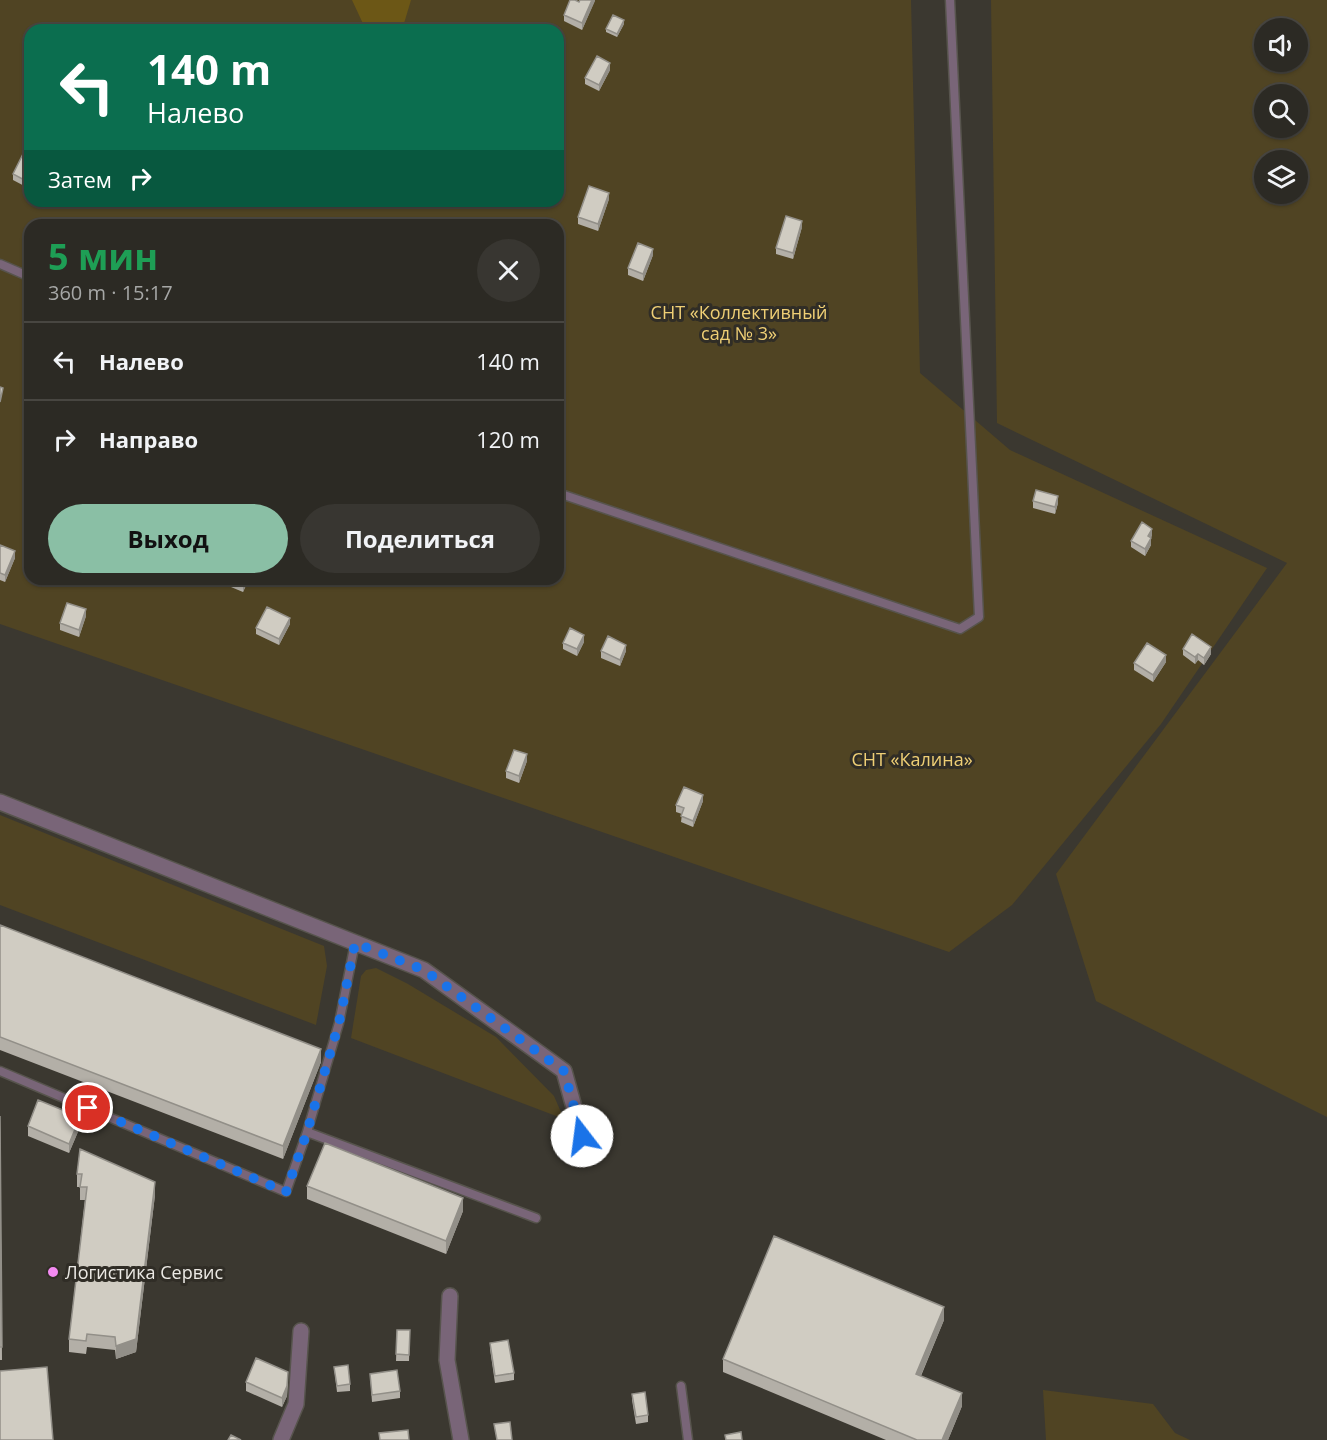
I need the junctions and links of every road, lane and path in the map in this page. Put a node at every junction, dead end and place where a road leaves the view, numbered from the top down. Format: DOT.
graph roads {
  1 [pos="950,0"];
  2 [pos="0,264"];
  3 [pos="24,274"];
  4 [pos="564,495"];
  5 [pos="0,802"];
  6 [pos="355,943"];
  7 [pos="0,1071"];
  8 [pos="307,1132"];
  9 [pos="582,1136"];
  10 [pos="536,1218"];
  11 [pos="450,1296"];
  12 [pos="301,1331"];
  13 [pos="681,1386"];
  14 [pos="280,1440"];
  15 [pos="461,1440"];
  16 [pos="688,1440"];
  1 -- 4 [label="lane"];
  2 -- 3 [label="lane"];
  5 -- 6 [label="street"];
  6 -- 8 [label="lane"];
  6 -- 9 [label="street"];
  7 -- 8 [label="lane"];
  8 -- 10 [label="lane"];
  11 -- 15 [label="street"];
  12 -- 14 [label="street"];
  13 -- 16 [label="lane"];
}
